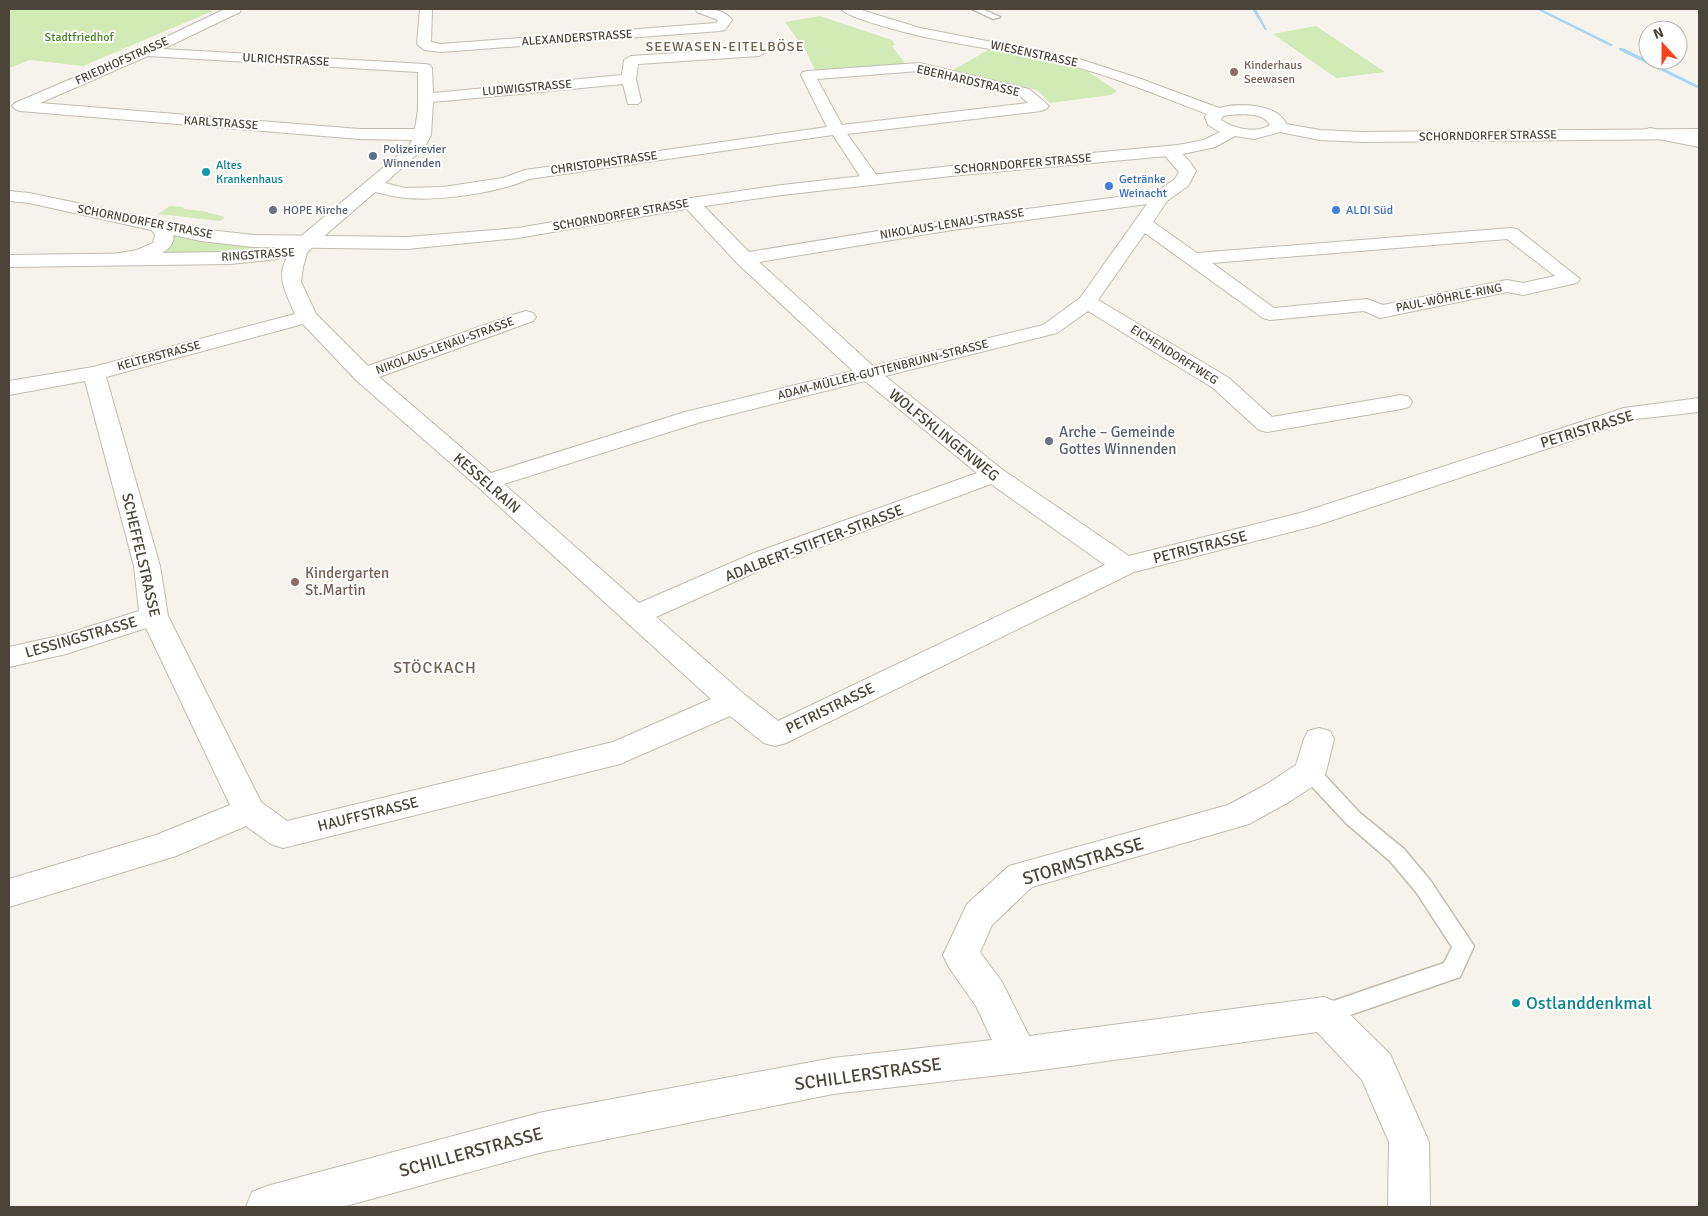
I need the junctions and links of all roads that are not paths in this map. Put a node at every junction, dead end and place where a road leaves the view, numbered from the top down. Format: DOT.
graph roads {
  1 [pos="235,9"];
  2 [pos="426,9"];
  3 [pos="702,9"];
  4 [pos="847,9"];
  5 [pos="976,9"];
  6 [pos="996,17"];
  7 [pos="146,52"];
  8 [pos="759,52"];
  9 [pos="629,79"];
  10 [pos="425,98"];
  11 [pos="633,101"];
  12 [pos="14,109"];
  13 [pos="1218,113"];
  14 [pos="1278,126"];
  15 [pos="837,130"];
  16 [pos="1232,131"];
  17 [pos="1649,133"];
  18 [pos="1699,134"];
  19 [pos="423,135"];
  20 [pos="1699,142"];
  21 [pos="1169,151"];
  22 [pos="872,180"];
  23 [pos="373,186"];
  24 [pos="9,196"];
  25 [pos="1161,197"];
  26 [pos="691,203"];
  27 [pos="1143,223"];
  28 [pos="157,225"];
  29 [pos="407,243"];
  30 [pos="303,247"];
  31 [pos="744,259"];
  32 [pos="1194,259"];
  33 [pos="108,260"];
  34 [pos="9,262"];
  35 [pos="1087,302"];
  36 [pos="307,317"];
  37 [pos="526,317"];
  38 [pos="94,373"];
  39 [pos="868,373"];
  40 [pos="364,375"];
  41 [pos="9,388"];
  42 [pos="1401,402"];
  43 [pos="1699,406"];
  44 [pos="994,475"];
  45 [pos="487,482"];
  46 [pos="1125,566"];
  47 [pos="636,615"];
  48 [pos="154,616"];
  49 [pos="9,657"];
  50 [pos="733,702"];
  51 [pos="1319,739"];
  52 [pos="1310,772"];
  53 [pos="249,811"];
  54 [pos="9,892"];
  55 [pos="1324,1014"];
  56 [pos="1019,1055"];
  57 [pos="267,1207"];
  58 [pos="1408,1207"];
  1 -- 7 [label="street, FRIEDHOFSTRASSE"];
  2 -- 3 [label="street, ALEXANDERSTRASSE"];
  4 -- 13 [label="street, WIESENSTRASSE"];
  5 -- 6 [label="lane"];
  7 -- 10 [label="street, ULRICHSTRASSE"];
  7 -- 12 [label="street, FRIEDHOFSTRASSE"];
  8 -- 9 [label="street"];
  9 -- 10 [label="street, LUDWIGSTRASSE"];
  9 -- 11 [label="street"];
  10 -- 19 [label="street"];
  12 -- 19 [label="street, KARLSTRASSE"];
  13 -- 14 [label="street"];
  13 -- 16 [label="street"];
  14 -- 16 [label="street"];
  14 -- 17 [label="street, SCHORNDORFER STRASSE"];
  15 -- 15 [label="street, EBERHARDSTRASSE"];
  15 -- 22 [label="street, EBERHARDSTRASSE"];
  15 -- 23 [label="street, CHRISTOPHSTRASSE"];
  16 -- 21 [label="street, SCHORNDORFER STRASSE"];
  17 -- 18 [label="street, SCHORNDORFER STRASSE"];
  17 -- 20 [label="street"];
  19 -- 23 [label="street"];
  21 -- 22 [label="street, SCHORNDORFER STRASSE"];
  21 -- 25 [label="street, ADAM-MÜLLER-GUTTENBRUNN-STRASSE"];
  22 -- 26 [label="street, SCHORNDORFER STRASSE"];
  23 -- 30 [label="street"];
  24 -- 28 [label="street, SCHORNDORFER STRASSE"];
  25 -- 27 [label="street, ADAM-MÜLLER-GUTTENBRUNN-STRASSE"];
  25 -- 31 [label="street, NIKOLAUS-LENAU-STRASSE"];
  26 -- 29 [label="street, SCHORNDORFER STRASSE"];
  26 -- 31 [label="street, WOLFSKLINGENWEG"];
  27 -- 32 [label="street, PAUL-WÖHRLE-RING"];
  27 -- 35 [label="street, ADAM-MÜLLER-GUTTENBRUNN-STRASSE"];
  28 -- 30 [label="street, SCHORNDORFER STRASSE"];
  28 -- 33 [label="street, RINGSTRASSE"];
  29 -- 30 [label="street, RINGSTRASSE"];
  30 -- 33 [label="street, RINGSTRASSE"];
  30 -- 36 [label="street, KESSELRAIN"];
  31 -- 39 [label="street, WOLFSKLINGENWEG"];
  32 -- 32 [label="street, PAUL-WÖHRLE-RING"];
  33 -- 34 [label="street, RINGSTRASSE"];
  35 -- 39 [label="street, ADAM-MÜLLER-GUTTENBRUNN-STRASSE"];
  35 -- 42 [label="street, EICHENDORFFWEG"];
  36 -- 38 [label="street, KELTERSTRASSE"];
  36 -- 40 [label="street, KESSELRAIN"];
  37 -- 40 [label="street, NIKOLAUS-LENAU-STRASSE"];
  38 -- 41 [label="street, KELTERSTRASSE"];
  38 -- 48 [label="street, SCHEFFELSTRASSE"];
  39 -- 44 [label="street, WOLFSKLINGENWEG"];
  39 -- 45 [label="street, ADAM-MÜLLER-GUTTENBRUNN-STRASSE"];
  40 -- 45 [label="street, KESSELRAIN"];
  43 -- 46 [label="street, PETRISTRASSE"];
  44 -- 46 [label="street, WOLFSKLINGENWEG"];
  44 -- 47 [label="street, ADALBERT-STIFTER-STRASSE"];
  45 -- 47 [label="street, KESSELRAIN"];
  46 -- 50 [label="street, PETRISTRASSE"];
  47 -- 50 [label="street, KESSELRAIN"];
  48 -- 49 [label="street, LESSINGSTRASSE"];
  48 -- 53 [label="street, SCHEFFELSTRASSE"];
  50 -- 53 [label="street, HAUFFSTRASSE"];
  51 -- 52 [label="street"];
  52 -- 55 [label="lane"];
  52 -- 56 [label="street, STORMSTRASSE"];
  53 -- 54 [label="street"];
  55 -- 56 [label="street, SCHILLERSTRASSE"];
  55 -- 58 [label="street"];
  56 -- 57 [label="street, SCHILLERSTRASSE"];
}
